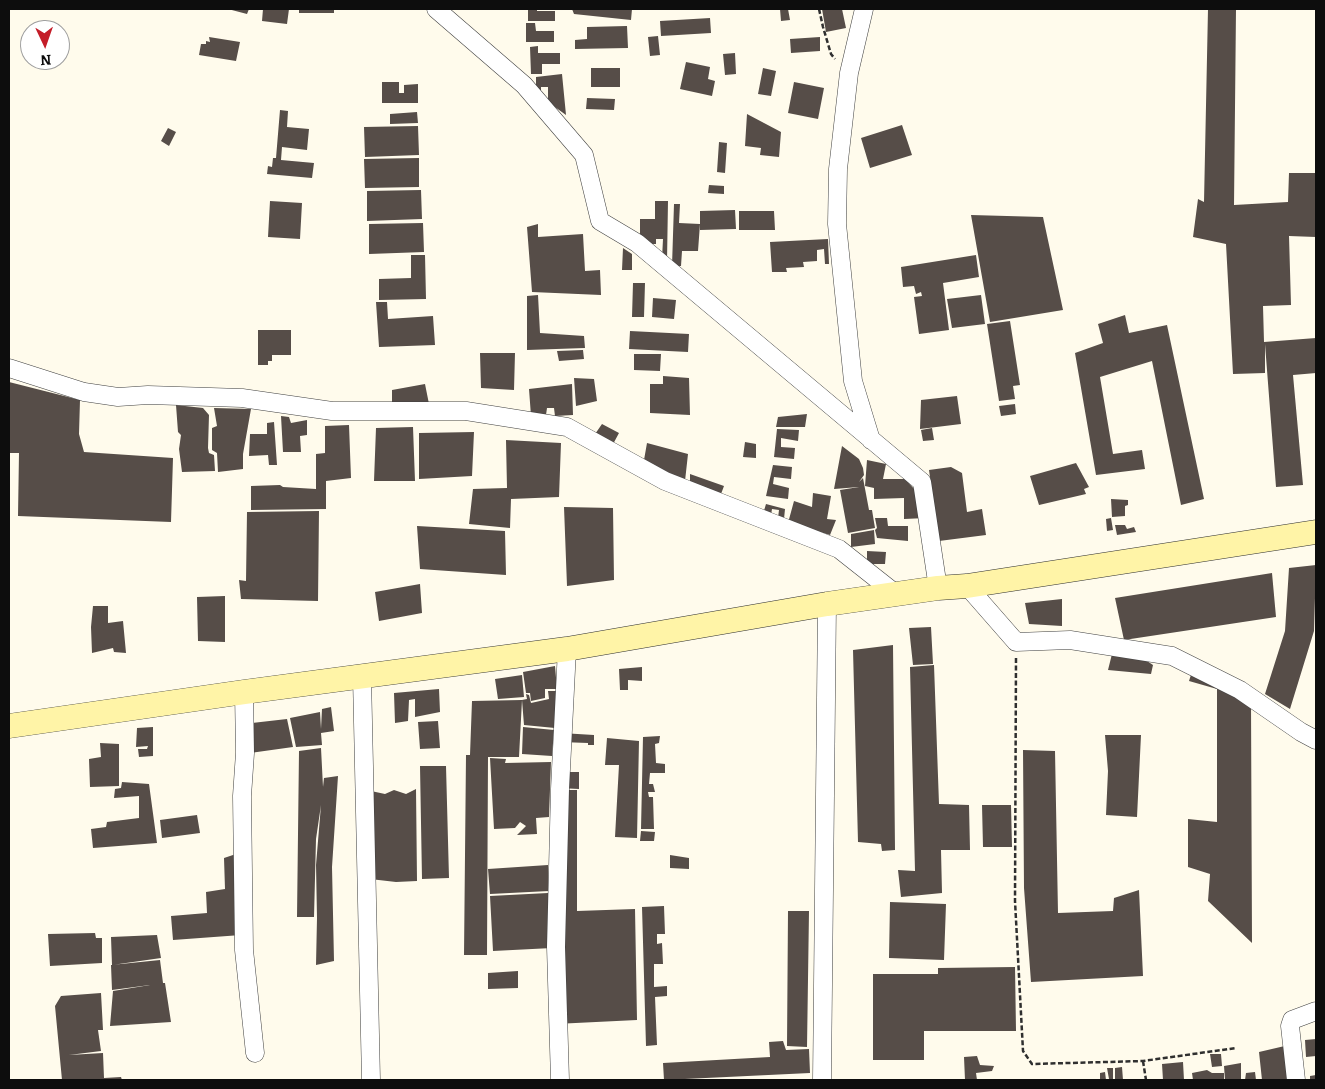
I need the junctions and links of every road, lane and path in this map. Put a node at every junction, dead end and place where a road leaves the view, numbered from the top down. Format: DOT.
graph roads {
  1 [pos="436,9"];
  2 [pos="819,9"];
  3 [pos="864,9"];
  4 [pos="848,73"];
  5 [pos="9,368"];
  6 [pos="871,440"];
  7 [pos="1316,532"];
  8 [pos="966,586"];
  9 [pos="938,588"];
  10 [pos="896,594"];
  11 [pos="826,604"];
  12 [pos="1016,642"];
  13 [pos="567,649"];
  14 [pos="362,677"];
  15 [pos="244,692"];
  16 [pos="9,726"];
  17 [pos="1316,740"];
  18 [pos="1316,1011"];
  19 [pos="1236,1048"];
  20 [pos="255,1053"];
  21 [pos="1143,1061"];
  22 [pos="371,1080"];
  23 [pos="560,1080"];
  24 [pos="822,1080"];
  25 [pos="1146,1080"];
  26 [pos="1296,1080"];
  1 -- 6 [label="street"];
  2 -- 4 [label="path"];
  3 -- 4 [label="street"];
  4 -- 6 [label="street"];
  5 -- 10 [label="street"];
  6 -- 9 [label="street"];
  7 -- 8 [label="main road"];
  8 -- 9 [label="main road"];
  8 -- 12 [label="street"];
  9 -- 10 [label="main road"];
  10 -- 11 [label="main road"];
  11 -- 13 [label="main road"];
  11 -- 24 [label="street"];
  12 -- 17 [label="street"];
  12 -- 21 [label="path"];
  13 -- 14 [label="main road"];
  13 -- 23 [label="street"];
  14 -- 15 [label="main road"];
  14 -- 22 [label="street"];
  15 -- 16 [label="main road"];
  15 -- 20 [label="street"];
  18 -- 26 [label="street"];
  19 -- 21 [label="path"];
  21 -- 25 [label="path"];
}
